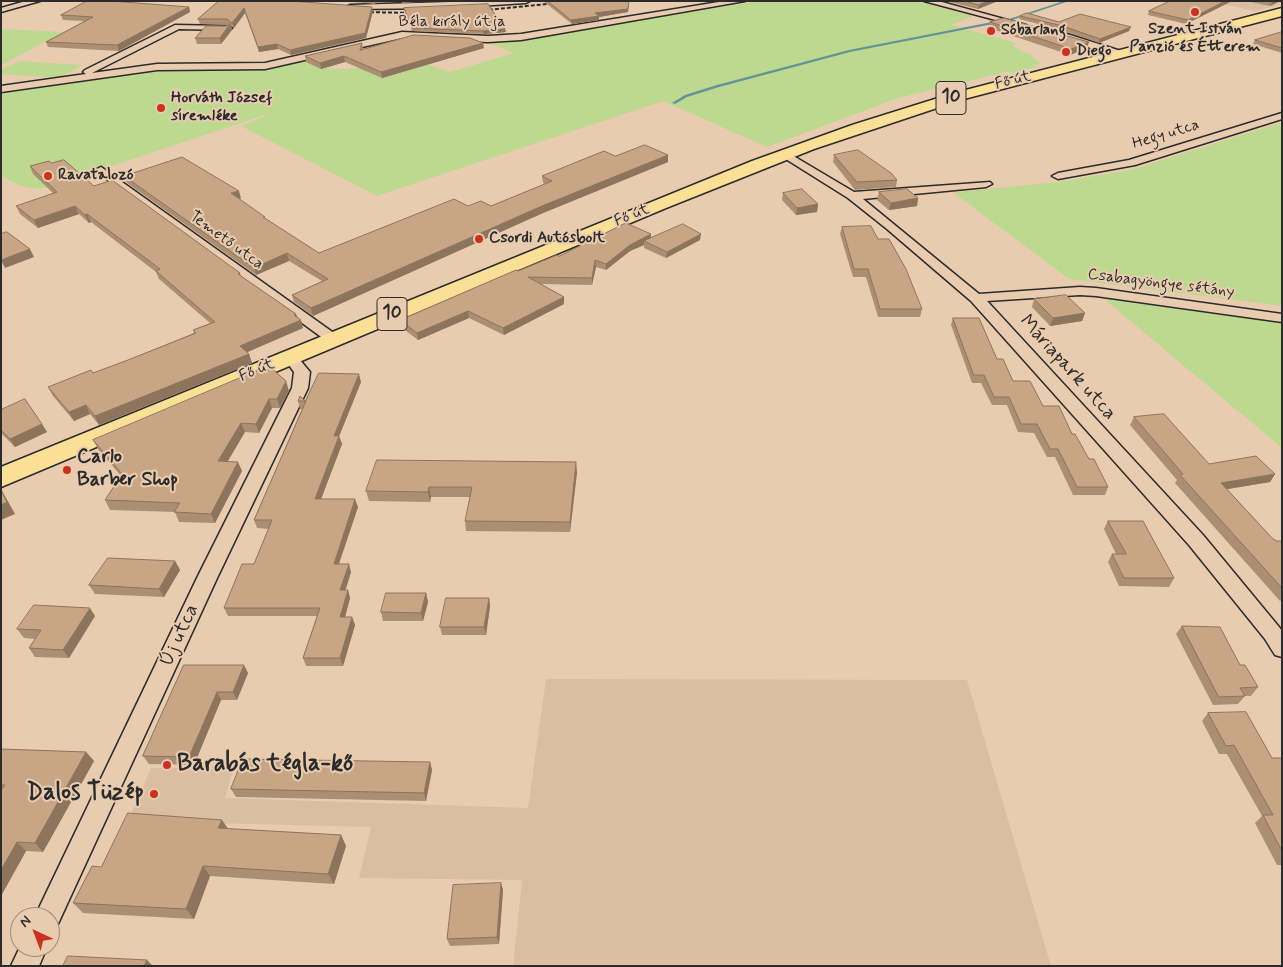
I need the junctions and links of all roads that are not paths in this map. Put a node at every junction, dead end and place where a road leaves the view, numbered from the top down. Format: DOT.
graph roads {
  1 [pos="36,1"];
  2 [pos="526,1"];
  3 [pos="741,1"];
  4 [pos="928,1"];
  5 [pos="381,5"];
  6 [pos="339,6"];
  7 [pos="1,10"];
  8 [pos="1282,12"];
  9 [pos="1028,26"];
  10 [pos="228,28"];
  11 [pos="1058,34"];
  12 [pos="1121,54"];
  13 [pos="74,79"];
  14 [pos="1,89"];
  15 [pos="1282,116"];
  16 [pos="785,154"];
  17 [pos="101,170"];
  18 [pos="1058,176"];
  19 [pos="986,184"];
  20 [pos="852,196"];
  21 [pos="976,298"];
  22 [pos="1282,318"];
  23 [pos="333,339"];
  24 [pos="290,357"];
  25 [pos="1,478"];
  26 [pos="1282,649"];
  27 [pos="53,907"];
  1 -- 7 [label="street"];
  2 -- 5 [label="street"];
  3 -- 13 [label="street, Béla király útja"];
  4 -- 9 [label="street"];
  5 -- 6 [label="street"];
  8 -- 12 [label="main road, Fő út / 10"];
  10 -- 13 [label="street, Béla király útja"];
  11 -- 12 [label="street"];
  12 -- 16 [label="main road, Fő út / 10"];
  13 -- 14 [label="street, Béla király útja"];
  15 -- 18 [label="street, Hegy utca"];
  16 -- 20 [label="street, Máriapark utca"];
  16 -- 23 [label="main road, Fő út / 10"];
  17 -- 23 [label="street, Temető utca"];
  19 -- 20 [label="street"];
  20 -- 21 [label="street, Máriapark utca"];
  21 -- 22 [label="street, Csabagyöngye sétány"];
  21 -- 26 [label="street, Máriapark utca"];
  23 -- 24 [label="main road, Fő út / 10"];
  24 -- 25 [label="main road, Fő út / 10"];
  24 -- 27 [label="street, Új utca"];
}
